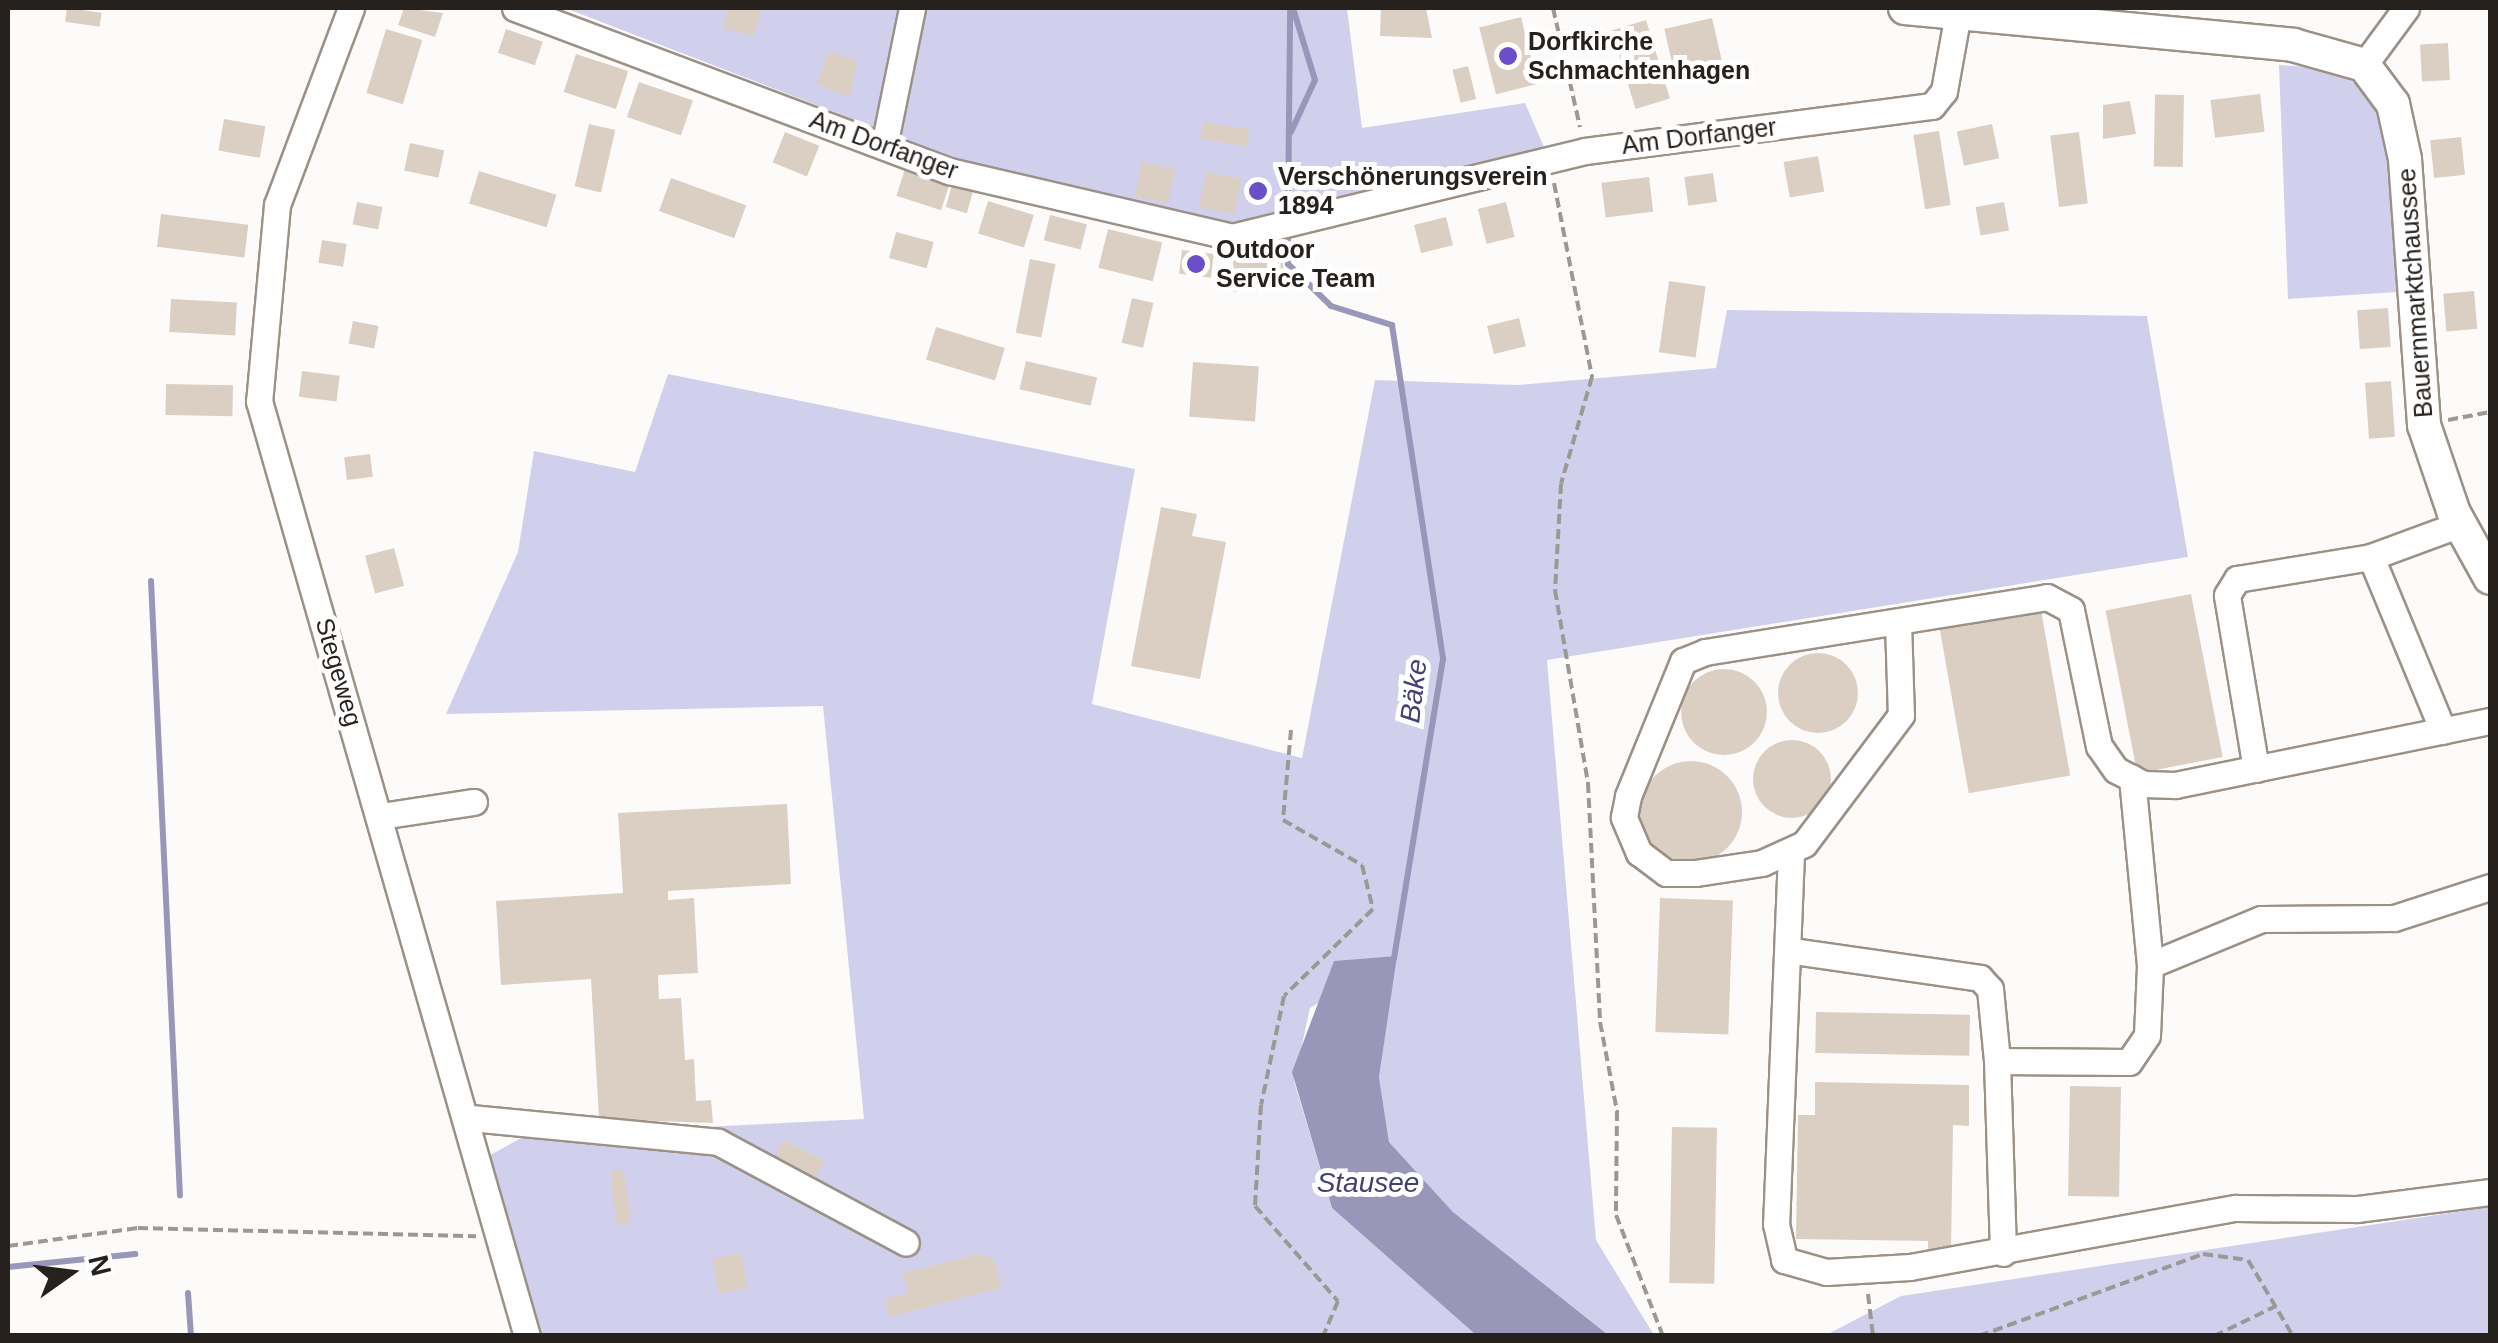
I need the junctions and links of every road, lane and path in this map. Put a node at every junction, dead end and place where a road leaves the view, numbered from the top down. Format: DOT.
graph roads {
  1 [pos="351,8"];
  2 [pos="514,8"];
  3 [pos="912,8"];
  4 [pos="1553,8"];
  5 [pos="1905,8"];
  6 [pos="2406,8"];
  7 [pos="1958,13"];
  8 [pos="2364,65"];
  9 [pos="884,146"];
  10 [pos="1586,151"];
  11 [pos="1550,160"];
  12 [pos="2490,412"];
  13 [pos="2424,425"];
  14 [pos="2460,524"];
  15 [pos="2372,557"];
  16 [pos="2490,578"];
  17 [pos="1898,622"];
  18 [pos="2490,721"];
  19 [pos="1291,730"];
  20 [pos="2443,731"];
  21 [pos="2256,769"];
  22 [pos="2132,778"];
  23 [pos="474,802"];
  24 [pos="381,816"];
  25 [pos="1791,853"];
  26 [pos="2490,888"];
  27 [pos="1793,952"];
  28 [pos="2150,965"];
  29 [pos="1997,1061"];
  30 [pos="470,1118"];
  31 [pos="2490,1192"];
  32 [pos="505,1237"];
  33 [pos="906,1243"];
  34 [pos="8,1246"];
  35 [pos="2002,1253"];
  36 [pos="1866,1270"];
  37 [pos="2276,1306"];
  38 [pos="528,1336"];
  39 [pos="1323,1336"];
  40 [pos="1663,1336"];
  41 [pos="1874,1336"];
  42 [pos="1979,1336"];
  43 [pos="2214,1336"];
  44 [pos="2293,1336"];
  1 -- 24 [label="street, Stegeweg"];
  2 -- 9 [label="street, Am Dorfanger"];
  3 -- 9 [label="street"];
  4 -- 10 [label="path"];
  5 -- 7 [label="main road"];
  6 -- 8 [label="street"];
  7 -- 8 [label="main road"];
  7 -- 10 [label="street, Am Dorfanger"];
  8 -- 13 [label="main road, Bauernmarktchaussee"];
  9 -- 11 [label="street, Am Dorfanger"];
  10 -- 11 [label="street, Am Dorfanger"];
  11 -- 40 [label="path"];
  12 -- 13 [label="path"];
  13 -- 14 [label="main road, Bauernmarktchaussee"];
  14 -- 15 [label="street"];
  14 -- 16 [label="main road, Bauernmarktchaussee"];
  15 -- 20 [label="street"];
  15 -- 21 [label="street"];
  17 -- 22 [label="street"];
  17 -- 25 [label="street"];
  17 -- 25 [label="street"];
  18 -- 20 [label="street"];
  19 -- 39 [label="path"];
  20 -- 21 [label="street"];
  21 -- 22 [label="street"];
  22 -- 28 [label="street"];
  23 -- 24 [label="street"];
  24 -- 30 [label="street, Stegeweg"];
  25 -- 27 [label="street"];
  26 -- 28 [label="street"];
  27 -- 29 [label="street"];
  27 -- 36 [label="street"];
  28 -- 29 [label="street"];
  29 -- 35 [label="street"];
  30 -- 32 [label="street, Stegeweg"];
  30 -- 33 [label="street"];
  31 -- 35 [label="street"];
  32 -- 34 [label="path"];
  32 -- 38 [label="street, Stegeweg"];
  35 -- 36 [label="street"];
  36 -- 41 [label="path"];
  37 -- 42 [label="path"];
  37 -- 43 [label="path"];
  37 -- 44 [label="path"];
}
